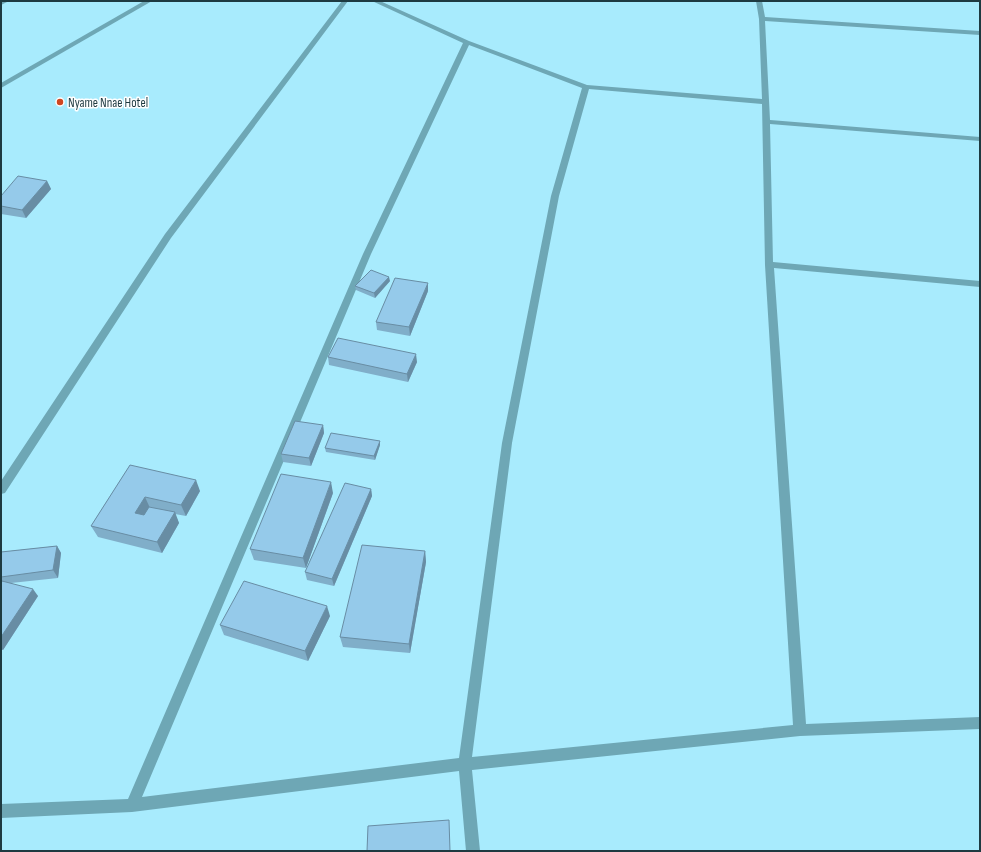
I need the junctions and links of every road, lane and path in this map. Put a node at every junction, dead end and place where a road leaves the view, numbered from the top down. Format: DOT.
graph roads {
  1 [pos="6,1"];
  2 [pos="149,1"];
  3 [pos="345,1"];
  4 [pos="375,1"];
  5 [pos="759,1"];
  6 [pos="1,3"];
  7 [pos="762,19"];
  8 [pos="980,34"];
  9 [pos="467,42"];
  10 [pos="1,86"];
  11 [pos="586,87"];
  12 [pos="766,102"];
  13 [pos="768,122"];
  14 [pos="980,139"];
  15 [pos="770,265"];
  16 [pos="980,284"];
  17 [pos="1,490"];
  18 [pos="980,723"];
  19 [pos="800,730"];
  20 [pos="465,764"];
  21 [pos="132,805"];
  22 [pos="1,811"];
  23 [pos="473,851"];
  1 -- 6 [label="street"];
  2 -- 10 [label="street"];
  3 -- 17 [label="street"];
  4 -- 9 [label="street"];
  5 -- 7 [label="street"];
  7 -- 8 [label="street"];
  7 -- 12 [label="street"];
  9 -- 11 [label="street"];
  9 -- 21 [label="street"];
  11 -- 12 [label="street"];
  11 -- 20 [label="street"];
  12 -- 13 [label="street"];
  13 -- 14 [label="street"];
  13 -- 15 [label="street"];
  15 -- 16 [label="street"];
  15 -- 19 [label="street"];
  18 -- 19 [label="street"];
  19 -- 20 [label="street"];
  20 -- 21 [label="street"];
  20 -- 23 [label="street"];
  21 -- 22 [label="street"];
}
